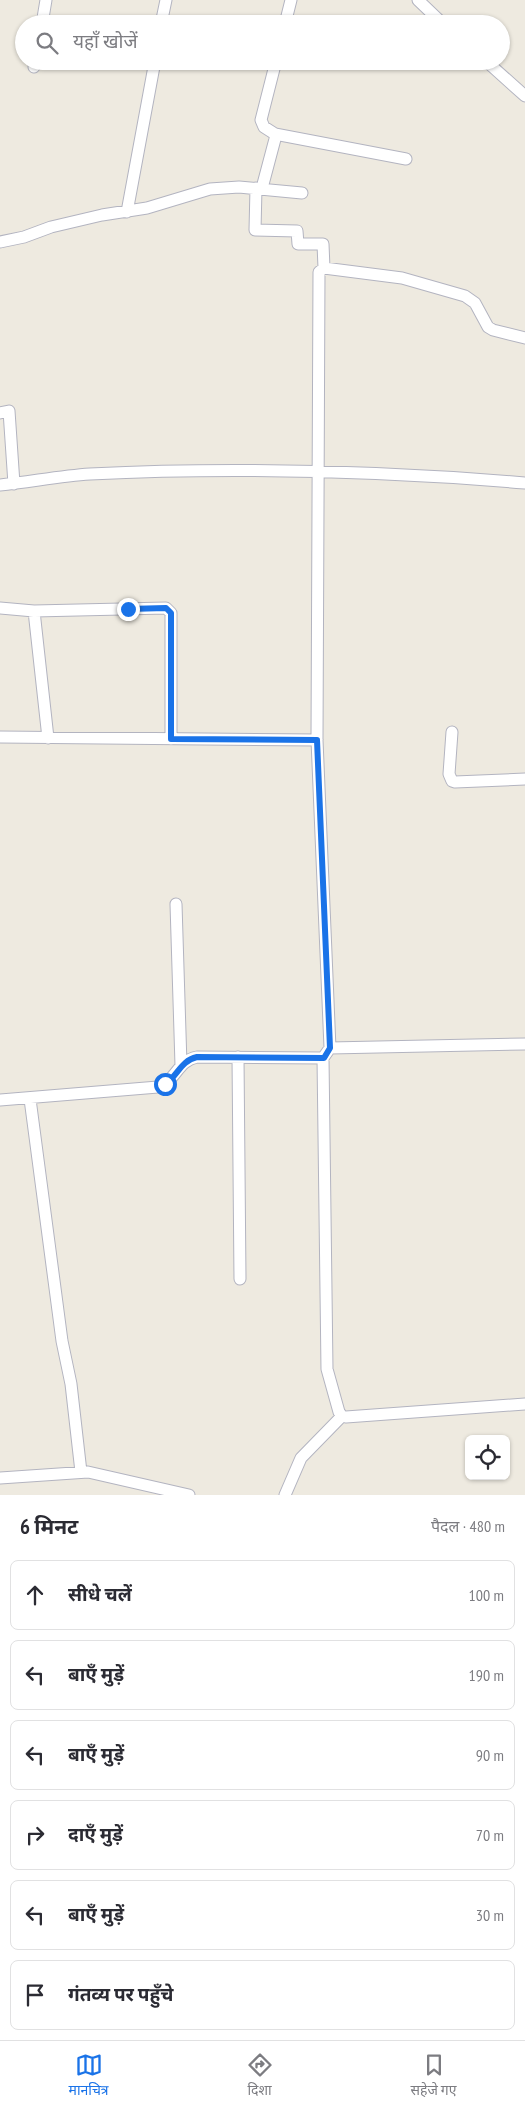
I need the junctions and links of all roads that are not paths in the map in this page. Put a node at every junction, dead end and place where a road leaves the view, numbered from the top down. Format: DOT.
graph roads {
  1 [pos="46,0"];
  2 [pos="166,0"];
  3 [pos="291,0"];
  4 [pos="418,0"];
  5 [pos="44,15"];
  6 [pos="163,15"];
  7 [pos="287,15"];
  8 [pos="434,15"];
  9 [pos="153,70"];
  10 [pos="274,70"];
  11 [pos="496,70"];
  12 [pos="525,96"];
  13 [pos="275,134"];
  14 [pos="406,159"];
  15 [pos="258,188"];
  16 [pos="302,193"];
  17 [pos="127,212"];
  18 [pos="0,242"];
  19 [pos="324,268"];
  20 [pos="525,338"];
  21 [pos="0,413"];
  22 [pos="318,472"];
  23 [pos="525,483"];
  24 [pos="14,484"];
  25 [pos="0,486"];
  26 [pos="0,608"];
  27 [pos="34,611"];
  28 [pos="452,732"];
  29 [pos="0,737"];
  30 [pos="48,738"];
  31 [pos="171,739"];
  32 [pos="317,740"];
  33 [pos="525,780"];
  34 [pos="176,904"];
  35 [pos="525,1044"];
  36 [pos="330,1048"];
  37 [pos="238,1057"];
  38 [pos="324,1058"];
  39 [pos="181,1065"];
  40 [pos="30,1099"];
  41 [pos="0,1100"];
  42 [pos="240,1279"];
  43 [pos="525,1404"];
  44 [pos="342,1416"];
  45 [pos="81,1472"];
  46 [pos="0,1478"];
  47 [pos="189,1495"];
  48 [pos="285,1495"];
  1 -- 5 [label="street"];
  2 -- 6 [label="street"];
  3 -- 7 [label="street"];
  4 -- 8 [label="street"];
  9 -- 17 [label="street"];
  10 -- 13 [label="street"];
  11 -- 12 [label="street"];
  13 -- 14 [label="street"];
  13 -- 15 [label="street"];
  15 -- 16 [label="street"];
  15 -- 17 [label="street"];
  15 -- 19 [label="street"];
  17 -- 18 [label="street"];
  19 -- 20 [label="street"];
  19 -- 22 [label="street"];
  21 -- 24 [label="street"];
  22 -- 23 [label="street"];
  22 -- 24 [label="street"];
  22 -- 32 [label="street"];
  24 -- 25 [label="street"];
  26 -- 27 [label="street"];
  27 -- 30 [label="street"];
  27 -- 31 [label="street"];
  28 -- 33 [label="street"];
  29 -- 30 [label="street"];
  30 -- 31 [label="street"];
  31 -- 32 [label="street"];
  32 -- 36 [label="street"];
  34 -- 39 [label="street"];
  35 -- 36 [label="street"];
  36 -- 38 [label="street"];
  37 -- 38 [label="street"];
  37 -- 39 [label="street"];
  37 -- 42 [label="street"];
  38 -- 44 [label="street"];
  39 -- 40 [label="street"];
  40 -- 41 [label="street"];
  40 -- 45 [label="street"];
  43 -- 44 [label="street"];
  44 -- 48 [label="street"];
  45 -- 46 [label="street"];
  45 -- 47 [label="street"];
}
